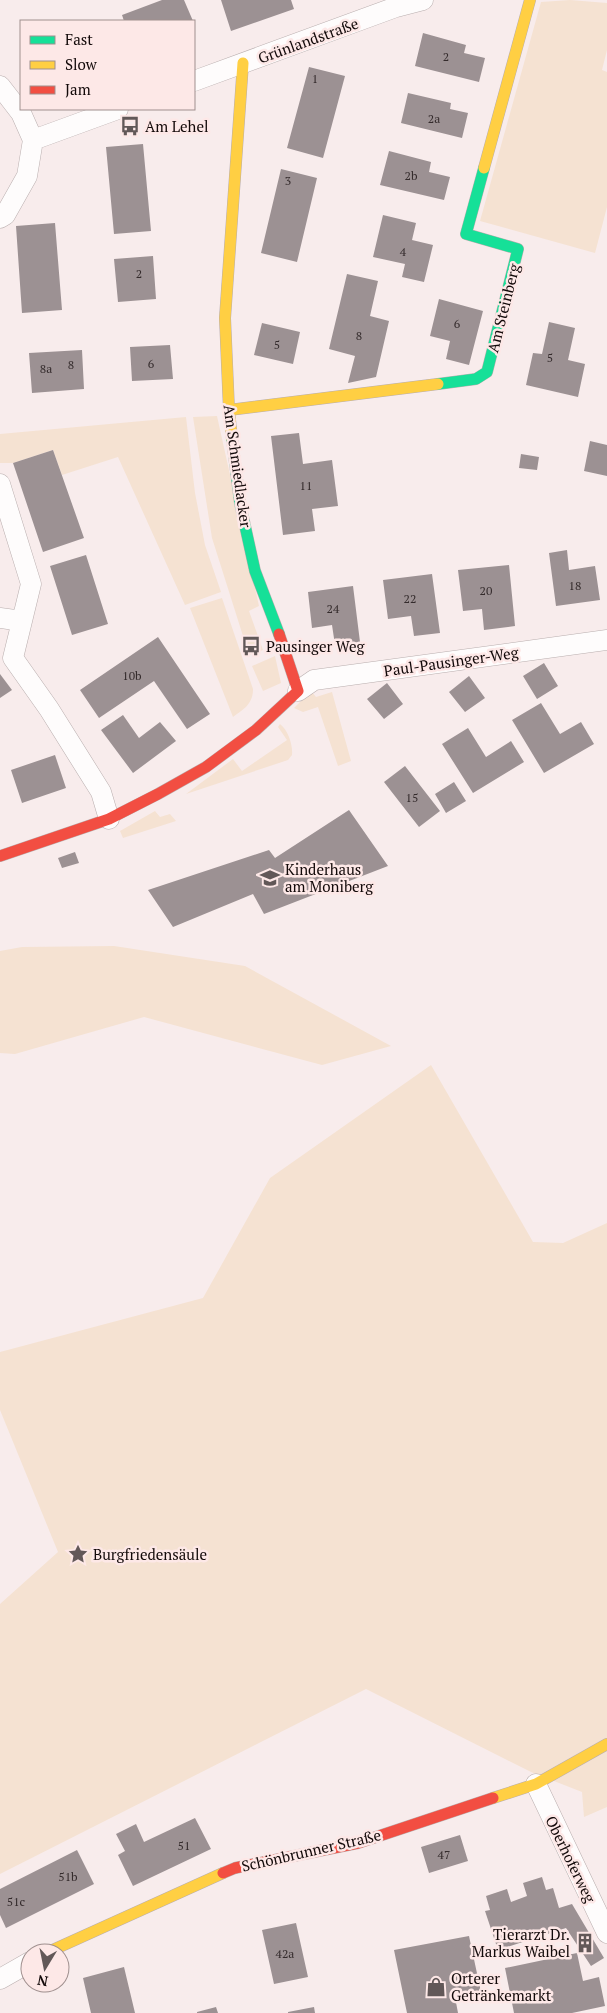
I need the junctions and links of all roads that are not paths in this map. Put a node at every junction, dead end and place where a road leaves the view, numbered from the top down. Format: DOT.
graph roads {
  1 [pos="423,0"];
  2 [pos="530,0"];
  3 [pos="244,63"];
  4 [pos="195,81"];
  5 [pos="0,86"];
  6 [pos="115,110"];
  7 [pos="33,140"];
  8 [pos="0,218"];
  9 [pos="229,410"];
  10 [pos="2,495"];
  11 [pos="0,618"];
  12 [pos="22,621"];
  13 [pos="607,640"];
  14 [pos="298,691"];
  15 [pos="109,819"];
  16 [pos="0,856"];
  17 [pos="607,1744"];
  18 [pos="536,1784"];
  19 [pos="607,1933"];
  20 [pos="68,1943"];
  21 [pos="20,1968"];
  22 [pos="0,1979"];
  1 -- 3 [label="street, Grünlandstraße"];
  2 -- 9 [label="street, Am Steinberg"];
  3 -- 4 [label="street, Grünlandstraße"];
  3 -- 9 [label="street, Am Schmiedlacker"];
  5 -- 7 [label="street"];
  6 -- 7 [label="street"];
  7 -- 8 [label="street"];
  9 -- 14 [label="street, Am Schmiedlacker"];
  10 -- 12 [label="street"];
  11 -- 12 [label="street"];
  12 -- 15 [label="street"];
  13 -- 14 [label="street, Paul-Pausinger-Weg"];
  14 -- 15 [label="street"];
  15 -- 16 [label="street"];
  17 -- 18 [label="street, Schönbrunner Straße"];
  18 -- 19 [label="street, Oberhoferweg"];
  18 -- 20 [label="street, Schönbrunner Straße"];
  21 -- 22 [label="street"];
}
